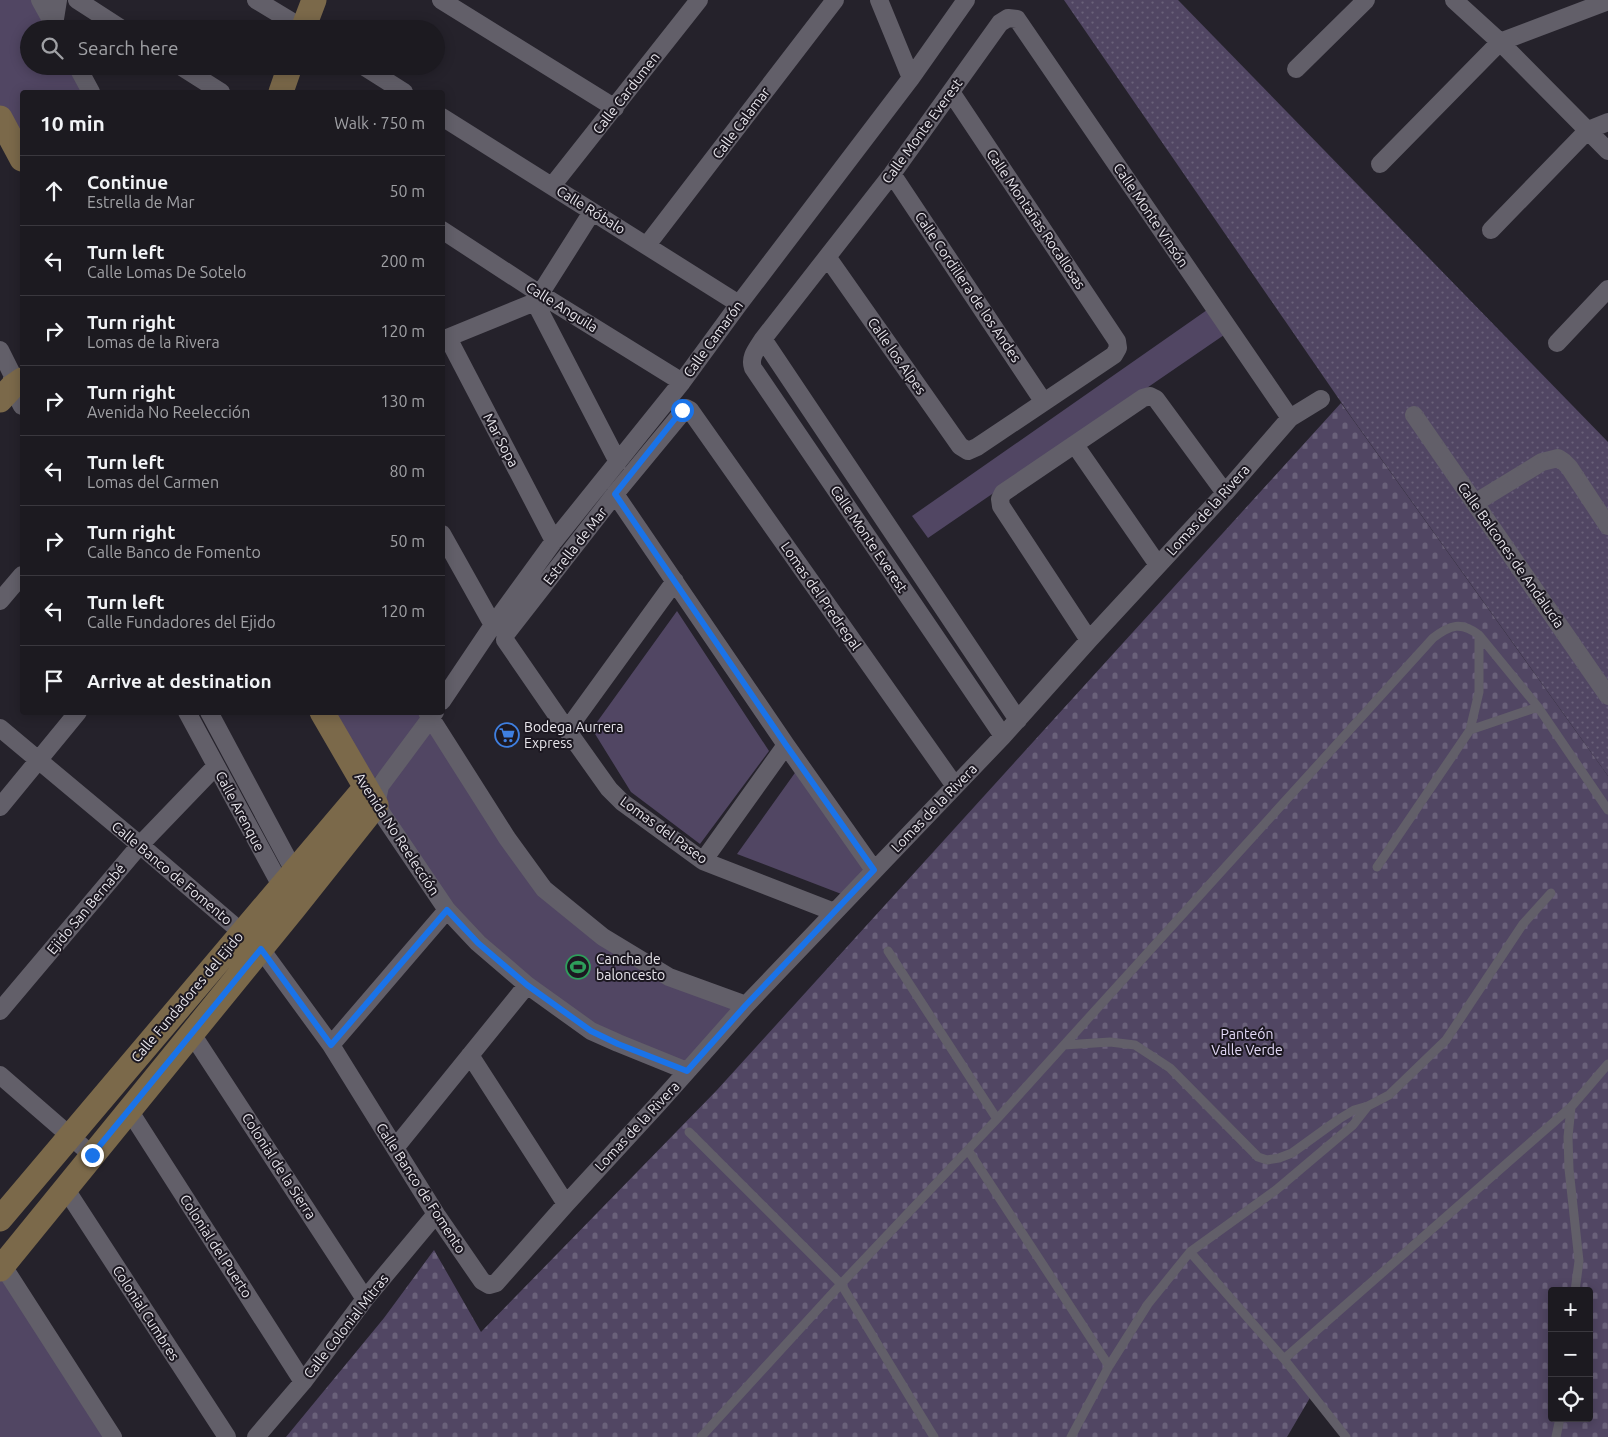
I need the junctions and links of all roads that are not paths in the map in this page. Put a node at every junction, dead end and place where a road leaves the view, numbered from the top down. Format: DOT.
graph roads {
  1 [pos="40,0"];
  2 [pos="58,0"];
  3 [pos="77,0"];
  4 [pos="256,0"];
  5 [pos="314,0"];
  6 [pos="441,0"];
  7 [pos="699,0"];
  8 [pos="835,0"];
  9 [pos="879,0"];
  10 [pos="966,0"];
  11 [pos="1366,0"];
  12 [pos="1454,0"];
  13 [pos="1608,1"];
  14 [pos="1008,18"];
  15 [pos="51,20"];
  16 [pos="56,20"];
  17 [pos="108,20"];
  18 [pos="288,20"];
  19 [pos="306,20"];
  20 [pos="1500,42"];
  21 [pos="1296,69"];
  22 [pos="82,75"];
  23 [pos="194,75"];
  24 [pos="287,75"];
  25 [pos="377,75"];
  26 [pos="911,78"];
  27 [pos="90,90"];
  28 [pos="218,90"];
  29 [pos="282,90"];
  30 [pos="401,90"];
  31 [pos="951,92"];
  32 [pos="615,108"];
  33 [pos="0,118"];
  34 [pos="445,119"];
  35 [pos="1608,122"];
  36 [pos="1588,130"];
  37 [pos="1608,151"];
  38 [pos="20,155"];
  39 [pos="1380,164"];
  40 [pos="892,174"];
  41 [pos="552,186"];
  42 [pos="592,212"];
  43 [pos="1491,230"];
  44 [pos="445,233"];
  45 [pos="647,245"];
  46 [pos="828,258"];
  47 [pos="1608,289"];
  48 [pos="538,298"];
  49 [pos="739,304"];
  50 [pos="445,340"];
  51 [pos="763,340"];
  52 [pos="1557,343"];
  53 [pos="0,350"];
  54 [pos="13,382"];
  55 [pos="682,382"];
  56 [pos="1321,399"];
  57 [pos="1043,401"];
  58 [pos="686,408"];
  59 [pos="1414,415"];
  60 [pos="1290,418"];
  61 [pos="1075,445"];
  62 [pos="618,462"];
  63 [pos="1225,493"];
  64 [pos="615,494"];
  65 [pos="1475,502"];
  66 [pos="1608,526"];
  67 [pos="445,539"];
  68 [pos="554,541"];
  69 [pos="1158,565"];
  70 [pos="20,577"];
  71 [pos="675,581"];
  72 [pos="0,601"];
  73 [pos="493,625"];
  74 [pos="1479,635"];
  75 [pos="505,640"];
  76 [pos="1089,640"];
  77 [pos="1608,696"];
  78 [pos="445,697"];
  79 [pos="1538,707"];
  80 [pos="76,715"];
  81 [pos="189,715"];
  82 [pos="211,715"];
  83 [pos="324,715"];
  84 [pos="431,715"];
  85 [pos="1018,720"];
  86 [pos="0,728"];
  87 [pos="566,730"];
  88 [pos="1470,730"];
  89 [pos="1003,736"];
  90 [pos="786,745"];
  91 [pos="39,761"];
  92 [pos="216,766"];
  93 [pos="955,786"];
  94 [pos="373,793"];
  95 [pos="0,807"];
  96 [pos="1608,810"];
  97 [pos="140,845"];
  98 [pos="703,861"];
  99 [pos="1377,868"];
  100 [pos="874,870"];
  101 [pos="287,879"];
  102 [pos="1551,893"];
  103 [pos="300,900"];
  104 [pos="447,910"];
  105 [pos="834,912"];
  106 [pos="242,932"];
  107 [pos="261,949"];
  108 [pos="888,951"];
  109 [pos="527,985"];
  110 [pos="746,1005"];
  111 [pos="0,1011"];
  112 [pos="192,1034"];
  113 [pos="331,1045"];
  114 [pos="1064,1045"];
  115 [pos="470,1055"];
  116 [pos="1608,1064"];
  117 [pos="687,1071"];
  118 [pos="0,1075"];
  119 [pos="1368,1106"];
  120 [pos="1571,1107"];
  121 [pos="129,1110"];
  122 [pos="997,1119"];
  123 [pos="689,1132"];
  124 [pos="70,1135"];
  125 [pos="395,1148"];
  126 [pos="968,1150"];
  127 [pos="92,1155"];
  128 [pos="65,1188"];
  129 [pos="566,1204"];
  130 [pos="436,1214"];
  131 [pos="0,1219"];
  132 [pos="1190,1252"];
  133 [pos="1,1268"];
  134 [pos="841,1284"];
  135 [pos="489,1285"];
  136 [pos="1576,1287"];
  137 [pos="366,1299"];
  138 [pos="1284,1359"];
  139 [pos="1109,1366"];
  140 [pos="303,1382"];
  141 [pos="1559,1422"];
  142 [pos="113,1437"];
  143 [pos="227,1437"];
  144 [pos="256,1437"];
  145 [pos="701,1437"];
  146 [pos="934,1437"];
  147 [pos="1071,1437"];
  148 [pos="1346,1437"];
  149 [pos="1556,1437"];
  1 -- 15 [label="street"];
  2 -- 16 [label="street"];
  3 -- 17 [label="street"];
  4 -- 18 [label="street"];
  5 -- 19 [label="street"];
  6 -- 32 [label="street"];
  7 -- 32 [label="street, Calle Cardumen"];
  8 -- 45 [label="street, Calle Calamar"];
  9 -- 26 [label="street"];
  10 -- 26 [label="street, Calle Camarón"];
  11 -- 21 [label="street"];
  12 -- 20 [label="street"];
  13 -- 20 [label="street"];
  14 -- 31 [label="street, Calle Monte Everest"];
  14 -- 60 [label="street, Calle Monte Vinsón"];
  20 -- 36 [label="street"];
  20 -- 39 [label="street"];
  22 -- 27 [label="street"];
  23 -- 28 [label="street"];
  24 -- 29 [label="street"];
  25 -- 30 [label="street"];
  26 -- 49 [label="street, Calle Camarón"];
  31 -- 40 [label="street, Calle Monte Everest"];
  31 -- 57 [label="street, Calle Montañas Rocallosas"];
  32 -- 41 [label="street, Calle Cardumen"];
  33 -- 38 [label="street"];
  34 -- 41 [label="street, Calle Róbalo"];
  35 -- 36 [label="street"];
  36 -- 37 [label="street"];
  36 -- 43 [label="street"];
  40 -- 46 [label="street, Calle Monte Everest"];
  40 -- 57 [label="street, Calle Cordillera de los Andes"];
  41 -- 42 [label="street, Calle Róbalo"];
  42 -- 45 [label="street, Calle Róbalo"];
  42 -- 48 [label="street"];
  44 -- 48 [label="street, Calle Anguila"];
  45 -- 49 [label="street, Calle Róbalo"];
  46 -- 51 [label="street, Calle Monte Everest"];
  46 -- 57 [label="street, Calle los Alpes"];
  47 -- 52 [label="street"];
  48 -- 50 [label="street"];
  48 -- 55 [label="street, Calle Anguila"];
  48 -- 62 [label="street"];
  49 -- 55 [label="street, Calle Camarón"];
  50 -- 68 [label="street, Mar Sopa"];
  51 -- 85 [label="street, Calle Monte Everest"];
  51 -- 89 [label="street, Calle Monte Everest"];
  53 -- 54 [label="street"];
  55 -- 62 [label="street, Calle Camarón"];
  56 -- 60 [label="street, Lomas de la Rivera"];
  58 -- 64 [label="street, Estrella de Mar"];
  58 -- 93 [label="street, Lomas del Predregal"];
  59 -- 65 [label="street, Calle Balcones de Andalucía"];
  60 -- 63 [label="street, Lomas de la Rivera"];
  61 -- 63 [label="street"];
  61 -- 69 [label="street"];
  61 -- 76 [label="street"];
  62 -- 68 [label="street, Calle Camarón"];
  63 -- 69 [label="street, Lomas de la Rivera"];
  64 -- 71 [label="street"];
  64 -- 75 [label="street, Estrella de Mar"];
  65 -- 66 [label="street"];
  65 -- 77 [label="street, Calle Balcones de Andalucía"];
  67 -- 73 [label="street"];
  68 -- 73 [label="street, Calle Camarón"];
  69 -- 76 [label="street, Lomas de la Rivera"];
  70 -- 72 [label="street"];
  71 -- 87 [label="street"];
  71 -- 90 [label="street"];
  73 -- 78 [label="street, Calle Camarón"];
  74 -- 79 [label="lane"];
  74 -- 88 [label="lane"];
  74 -- 114 [label="lane"];
  75 -- 87 [label="street, Lomas del Paseo"];
  76 -- 85 [label="street, Lomas de la Rivera"];
  79 -- 88 [label="lane"];
  79 -- 96 [label="lane"];
  80 -- 91 [label="street"];
  81 -- 92 [label="street, Calle Arenque"];
  82 -- 101 [label="street, Calle Arenque"];
  83 -- 94 [label="street, Avenida No Reelección"];
  84 -- 94 [label="street, Calle Fundadores del Ejido"];
  84 -- 110 [label="street"];
  85 -- 89 [label="street, Lomas de la Rivera"];
  86 -- 91 [label="street, Calle Banco de Fomento"];
  87 -- 98 [label="street, Lomas del Paseo"];
  88 -- 99 [label="lane"];
  89 -- 93 [label="street, Lomas de la Rivera"];
  90 -- 98 [label="street"];
  90 -- 100 [label="street"];
  91 -- 95 [label="street"];
  91 -- 97 [label="street, Calle Banco de Fomento"];
  92 -- 97 [label="street, Ejido San Bernabé"];
  92 -- 101 [label="street, Calle Arenque"];
  93 -- 100 [label="street, Lomas de la Rivera"];
  94 -- 101 [label="street, Calle Fundadores del Ejido"];
  94 -- 103 [label="street, Calle Fundadores del Ejido"];
  94 -- 104 [label="street, Avenida No Reelección"];
  97 -- 106 [label="street, Calle Banco de Fomento"];
  97 -- 111 [label="street, Ejido San Bernabé"];
  98 -- 105 [label="street, Lomas del Paseo"];
  100 -- 105 [label="street, Lomas de la Rivera"];
  101 -- 103 [label="street, Calle Arenque"];
  101 -- 106 [label="street, Calle Fundadores del Ejido"];
  102 -- 119 [label="lane"];
  103 -- 107 [label="street, Calle Fundadores del Ejido"];
  104 -- 109 [label="street, Avenida No Reelección"];
  104 -- 113 [label="street"];
  105 -- 110 [label="street, Lomas de la Rivera"];
  106 -- 107 [label="street, Calle Banco de Fomento"];
  106 -- 124 [label="street, Calle Fundadores del Ejido"];
  107 -- 112 [label="street, Calle Fundadores del Ejido"];
  107 -- 113 [label="street, Calle Banco de Fomento"];
  108 -- 122 [label="lane"];
  109 -- 115 [label="street"];
  109 -- 117 [label="street, Avenida No Reelección"];
  110 -- 117 [label="street, Lomas de la Rivera"];
  112 -- 121 [label="street, Calle Fundadores del Ejido"];
  112 -- 137 [label="street, Colonial de la Sierra"];
  113 -- 125 [label="street, Calle Banco de Fomento"];
  114 -- 119 [label="lane"];
  114 -- 122 [label="lane"];
  115 -- 125 [label="street"];
  115 -- 129 [label="street"];
  116 -- 120 [label="lane"];
  117 -- 129 [label="street, Lomas de la Rivera"];
  118 -- 124 [label="street"];
  119 -- 132 [label="lane"];
  120 -- 136 [label="lane"];
  120 -- 138 [label="lane"];
  121 -- 127 [label="street, Calle Fundadores del Ejido"];
  121 -- 140 [label="street, Colonial del Puerto"];
  122 -- 126 [label="lane"];
  123 -- 134 [label="lane"];
  124 -- 127 [label="street"];
  124 -- 131 [label="street, Calle Fundadores del Ejido"];
  125 -- 130 [label="street, Calle Banco de Fomento"];
  126 -- 134 [label="lane"];
  126 -- 139 [label="lane"];
  127 -- 128 [label="street, Calle Fundadores del Ejido"];
  128 -- 133 [label="street, Calle Fundadores del Ejido"];
  128 -- 143 [label="street, Colonial Cumbres"];
  129 -- 135 [label="street, Lomas de la Rivera"];
  130 -- 135 [label="street, Calle Banco de Fomento"];
  130 -- 137 [label="street, Calle Colonial Mitras"];
  132 -- 138 [label="lane"];
  132 -- 139 [label="lane"];
  133 -- 142 [label="street"];
  134 -- 145 [label="lane"];
  134 -- 146 [label="lane"];
  137 -- 140 [label="street, Calle Colonial Mitras"];
  138 -- 148 [label="lane"];
  139 -- 147 [label="lane"];
  140 -- 144 [label="street, Calle Colonial Mitras"];
  141 -- 149 [label="lane"];
}
